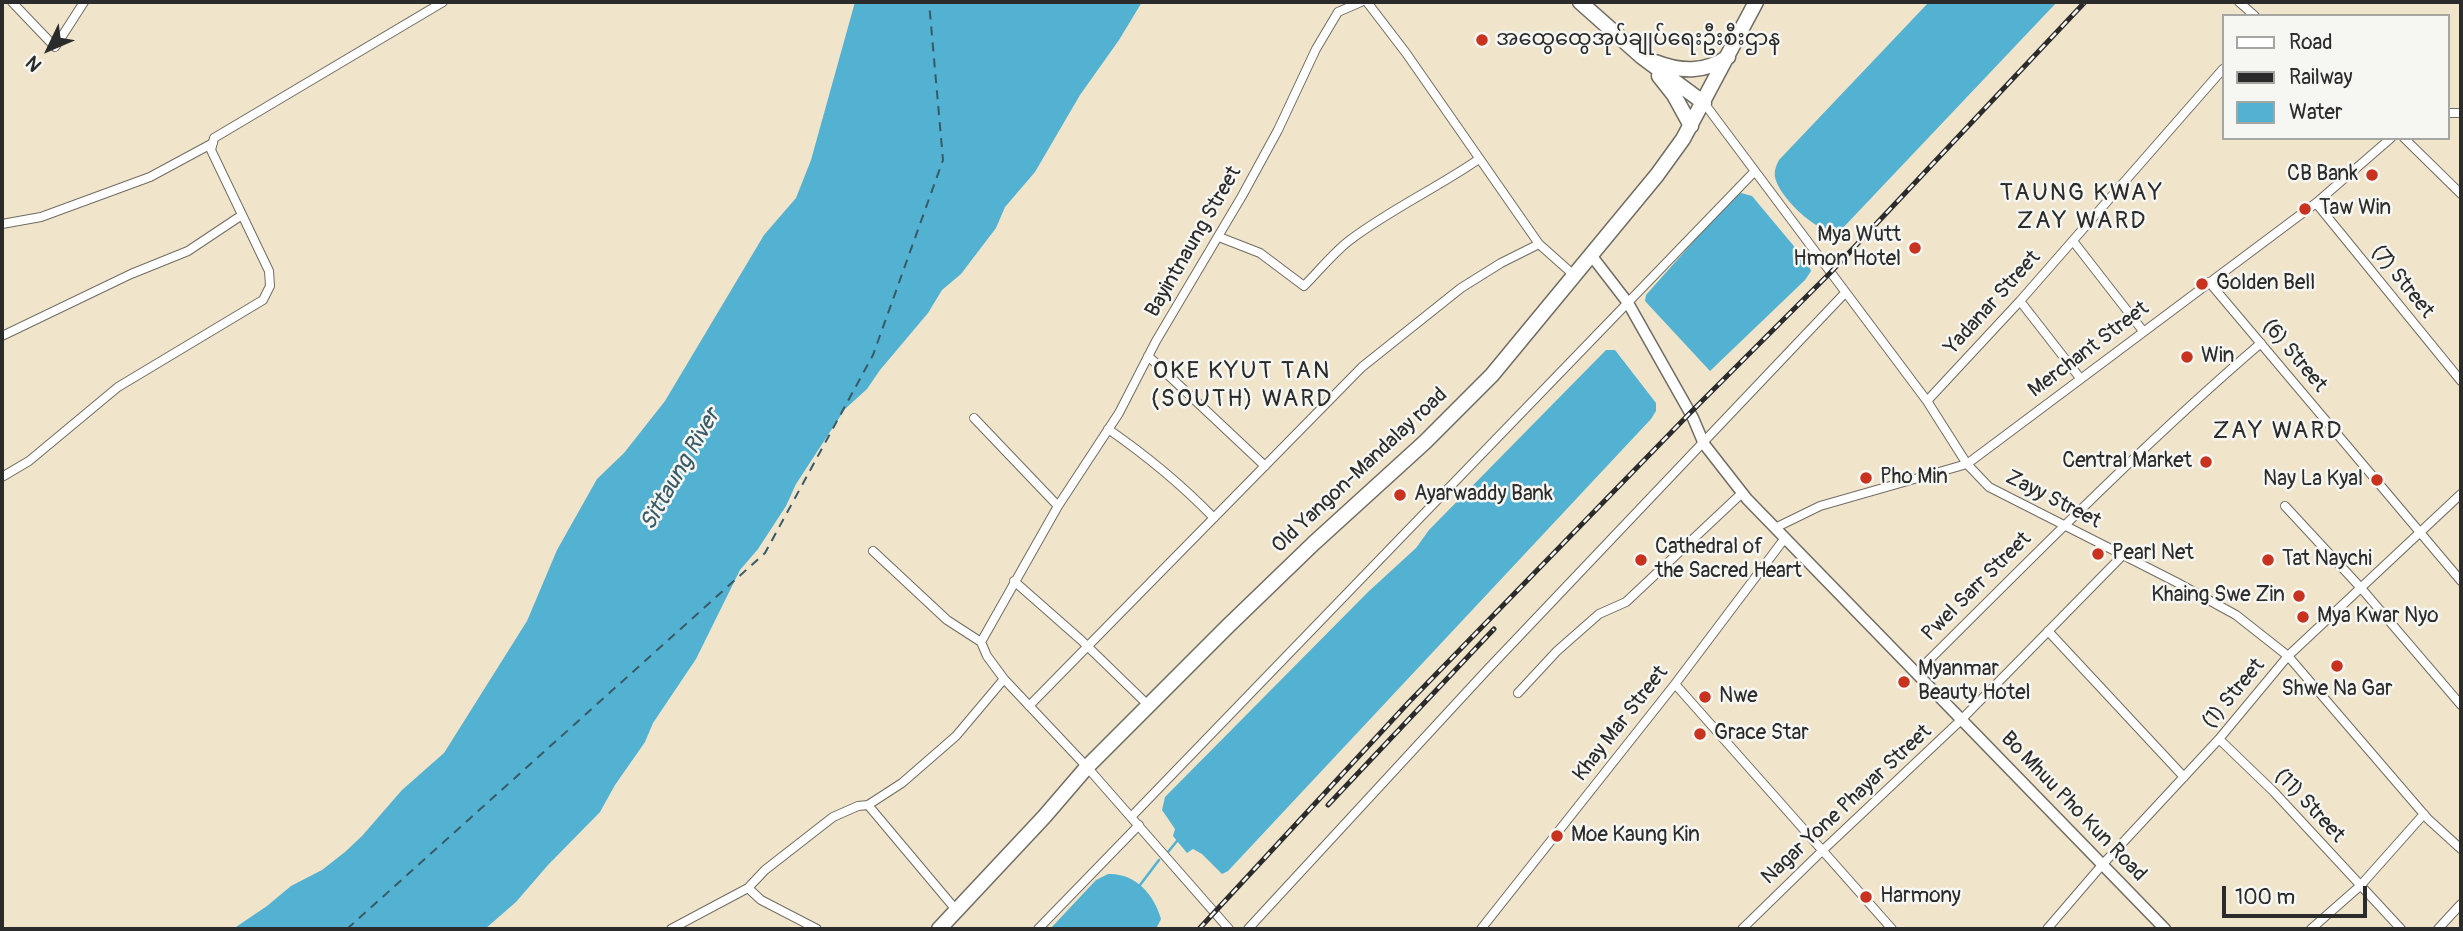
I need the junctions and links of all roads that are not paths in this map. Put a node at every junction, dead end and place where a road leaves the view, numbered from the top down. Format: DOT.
graph roads {
  1 [pos="12,2"];
  2 [pos="84,2"];
  3 [pos="443,2"];
  4 [pos="1364,2"];
  5 [pos="1580,2"];
  6 [pos="1756,2"];
  7 [pos="2239,2"];
  8 [pos="2253,14"];
  9 [pos="1729,56"];
  10 [pos="1642,57"];
  11 [pos="2222,70"];
  12 [pos="1704,103"];
  13 [pos="1690,126"];
  14 [pos="2389,140"];
  15 [pos="2406,140"];
  16 [pos="213,143"];
  17 [pos="1479,159"];
  18 [pos="1754,173"];
  19 [pos="2461,194"];
  20 [pos="2316,203"];
  21 [pos="242,215"];
  22 [pos="2,224"];
  23 [pos="1219,237"];
  24 [pos="2073,241"];
  25 [pos="1539,244"];
  26 [pos="1591,255"];
  27 [pos="1575,276"];
  28 [pos="2209,282"];
  29 [pos="1845,293"];
  30 [pos="2020,300"];
  31 [pos="1629,303"];
  32 [pos="2143,331"];
  33 [pos="2,336"];
  34 [pos="2261,344"];
  35 [pos="1148,356"];
  36 [pos="2080,378"];
  37 [pos="2461,381"];
  38 [pos="1927,401"];
  39 [pos="974,418"];
  40 [pos="1108,429"];
  41 [pos="1704,443"];
  42 [pos="1966,464"];
  43 [pos="1265,466"];
  44 [pos="2,477"];
  45 [pos="1742,493"];
  46 [pos="2461,494"];
  47 [pos="1058,506"];
  48 [pos="2285,506"];
  49 [pos="1214,518"];
  50 [pos="2063,525"];
  51 [pos="1775,528"];
  52 [pos="2419,533"];
  53 [pos="1785,538"];
  54 [pos="873,551"];
  55 [pos="2123,555"];
  56 [pos="1014,581"];
  57 [pos="2461,581"];
  58 [pos="2361,588"];
  59 [pos="2048,631"];
  60 [pos="981,642"];
  61 [pos="1087,646"];
  62 [pos="2288,656"];
  63 [pos="1916,673"];
  64 [pos="1004,679"];
  65 [pos="1675,684"];
  66 [pos="1518,693"];
  67 [pos="2461,705"];
  68 [pos="1029,706"];
  69 [pos="1149,706"];
  70 [pos="1961,720"];
  71 [pos="2219,739"];
  72 [pos="1087,767"];
  73 [pos="2184,777"];
  74 [pos="869,804"];
  75 [pos="2424,814"];
  76 [pos="1131,817"];
  77 [pos="1139,825"];
  78 [pos="2461,849"];
  79 [pos="1822,851"];
  80 [pos="2102,865"];
  81 [pos="2360,886"];
  82 [pos="748,888"];
  83 [pos="2461,904"];
  84 [pos="957,911"];
  85 [pos="671,929"];
  86 [pos="817,929"];
  87 [pos="939,929"];
  88 [pos="1038,929"];
  89 [pos="1229,929"];
  90 [pos="1248,929"];
  91 [pos="1481,929"];
  92 [pos="1742,929"];
  93 [pos="1892,929"];
  94 [pos="2047,929"];
  95 [pos="2165,929"];
  96 [pos="2311,929"];
  97 [pos="2401,929"];
  98 [pos="2438,929"];
  1 -- 2 [label="street"];
  3 -- 16 [label="street"];
  4 -- 17 [label="street"];
  4 -- 23 [label="street, Bayintnaung Street"];
  5 -- 10 [label="highway"];
  6 -- 9 [label="highway, Old Yangon-Mandalay road"];
  7 -- 8 [label="street"];
  9 -- 10 [label="highway"];
  9 -- 12 [label="highway, Old Yangon-Mandalay road"];
  10 -- 12 [label="highway"];
  10 -- 13 [label="highway"];
  11 -- 24 [label="street, Yadanar Street"];
  12 -- 13 [label="highway, Old Yangon-Mandalay road"];
  12 -- 18 [label="street, Zayy Street"];
  13 -- 26 [label="highway, Old Yangon-Mandalay road"];
  14 -- 20 [label="street, Merchant Street"];
  15 -- 19 [label="street"];
  16 -- 21 [label="street"];
  16 -- 22 [label="street"];
  17 -- 23 [label="street"];
  17 -- 25 [label="street"];
  18 -- 29 [label="street, Zayy Street"];
  18 -- 31 [label="street"];
  20 -- 28 [label="street, Merchant Street"];
  20 -- 37 [label="street, (7) Street"];
  21 -- 33 [label="street"];
  21 -- 44 [label="street"];
  23 -- 35 [label="street, Bayintnaung Street"];
  24 -- 30 [label="street, Yadanar Street"];
  24 -- 32 [label="street"];
  25 -- 27 [label="street"];
  25 -- 43 [label="street"];
  26 -- 27 [label="highway, Old Yangon-Mandalay road"];
  26 -- 31 [label="street, Bo Mhuu Pho Kun Road"];
  27 -- 69 [label="highway, Old Yangon-Mandalay road"];
  28 -- 32 [label="street, Merchant Street"];
  28 -- 34 [label="street, (6) Street"];
  29 -- 38 [label="street, Zayy Street"];
  29 -- 41 [label="street"];
  30 -- 36 [label="street"];
  30 -- 38 [label="street, Yadanar Street"];
  31 -- 41 [label="street, Bo Mhuu Pho Kun Road"];
  31 -- 76 [label="street"];
  32 -- 36 [label="street, Merchant Street"];
  34 -- 50 [label="street, Pwel Sarr Street"];
  34 -- 52 [label="street, (6) Street"];
  35 -- 40 [label="street, Bayintnaung Street"];
  35 -- 43 [label="street"];
  36 -- 42 [label="street, Merchant Street"];
  38 -- 42 [label="street, Zayy Street"];
  39 -- 47 [label="street"];
  40 -- 47 [label="street, Bayintnaung Street"];
  40 -- 49 [label="street"];
  41 -- 45 [label="street, Bo Mhuu Pho Kun Road"];
  41 -- 90 [label="street"];
  42 -- 50 [label="street, Zayy Street"];
  42 -- 51 [label="street, Merchant Street"];
  43 -- 49 [label="street"];
  45 -- 51 [label="street, Bo Mhuu Pho Kun Road"];
  45 -- 66 [label="street"];
  46 -- 52 [label="street, (1) Street"];
  47 -- 56 [label="street, Bayintnaung Street"];
  48 -- 58 [label="street"];
  49 -- 61 [label="street"];
  50 -- 55 [label="street, Zayy Street"];
  50 -- 63 [label="street, Pwel Sarr Street"];
  51 -- 53 [label="street, Bo Mhuu Pho Kun Road"];
  52 -- 57 [label="street, (6) Street"];
  52 -- 58 [label="street, (1) Street"];
  53 -- 63 [label="street, Bo Mhuu Pho Kun Road"];
  53 -- 65 [label="street, Khay Mar Street"];
  54 -- 60 [label="street"];
  55 -- 59 [label="street, Nagar Yone Phayar Street"];
  55 -- 62 [label="street, Zayy Street"];
  56 -- 60 [label="street, Bayintnaung Street"];
  56 -- 61 [label="street"];
  58 -- 62 [label="street, (1) Street"];
  58 -- 67 [label="street"];
  59 -- 70 [label="street, Nagar Yone Phayar Street"];
  59 -- 73 [label="street"];
  60 -- 64 [label="street"];
  61 -- 68 [label="street"];
  61 -- 69 [label="street"];
  62 -- 71 [label="street, (1) Street"];
  62 -- 75 [label="street, Zayy Street"];
  63 -- 70 [label="street, Bo Mhuu Pho Kun Road"];
  64 -- 68 [label="street"];
  64 -- 74 [label="street"];
  65 -- 79 [label="street"];
  65 -- 91 [label="street, Khay Mar Street"];
  68 -- 72 [label="street"];
  69 -- 72 [label="highway, Old Yangon-Mandalay road"];
  70 -- 79 [label="street, Nagar Yone Phayar Street"];
  70 -- 80 [label="street, Bo Mhuu Pho Kun Road"];
  71 -- 73 [label="street, (1) Street"];
  71 -- 81 [label="street, (11) Street"];
  72 -- 76 [label="street"];
  72 -- 84 [label="highway, Old Yangon-Mandalay road"];
  73 -- 80 [label="street, (1) Street"];
  74 -- 82 [label="street"];
  74 -- 84 [label="street"];
  75 -- 78 [label="street, Zayy Street"];
  75 -- 81 [label="street"];
  76 -- 77 [label="street"];
  77 -- 88 [label="street"];
  77 -- 89 [label="street"];
  79 -- 92 [label="street, Nagar Yone Phayar Street"];
  79 -- 93 [label="street"];
  80 -- 94 [label="street, (1) Street"];
  80 -- 95 [label="street, Bo Mhuu Pho Kun Road"];
  81 -- 96 [label="street"];
  81 -- 97 [label="street, (11) Street"];
  82 -- 85 [label="street"];
  82 -- 86 [label="street"];
  83 -- 98 [label="street"];
  84 -- 87 [label="highway, Old Yangon-Mandalay road"];
}
